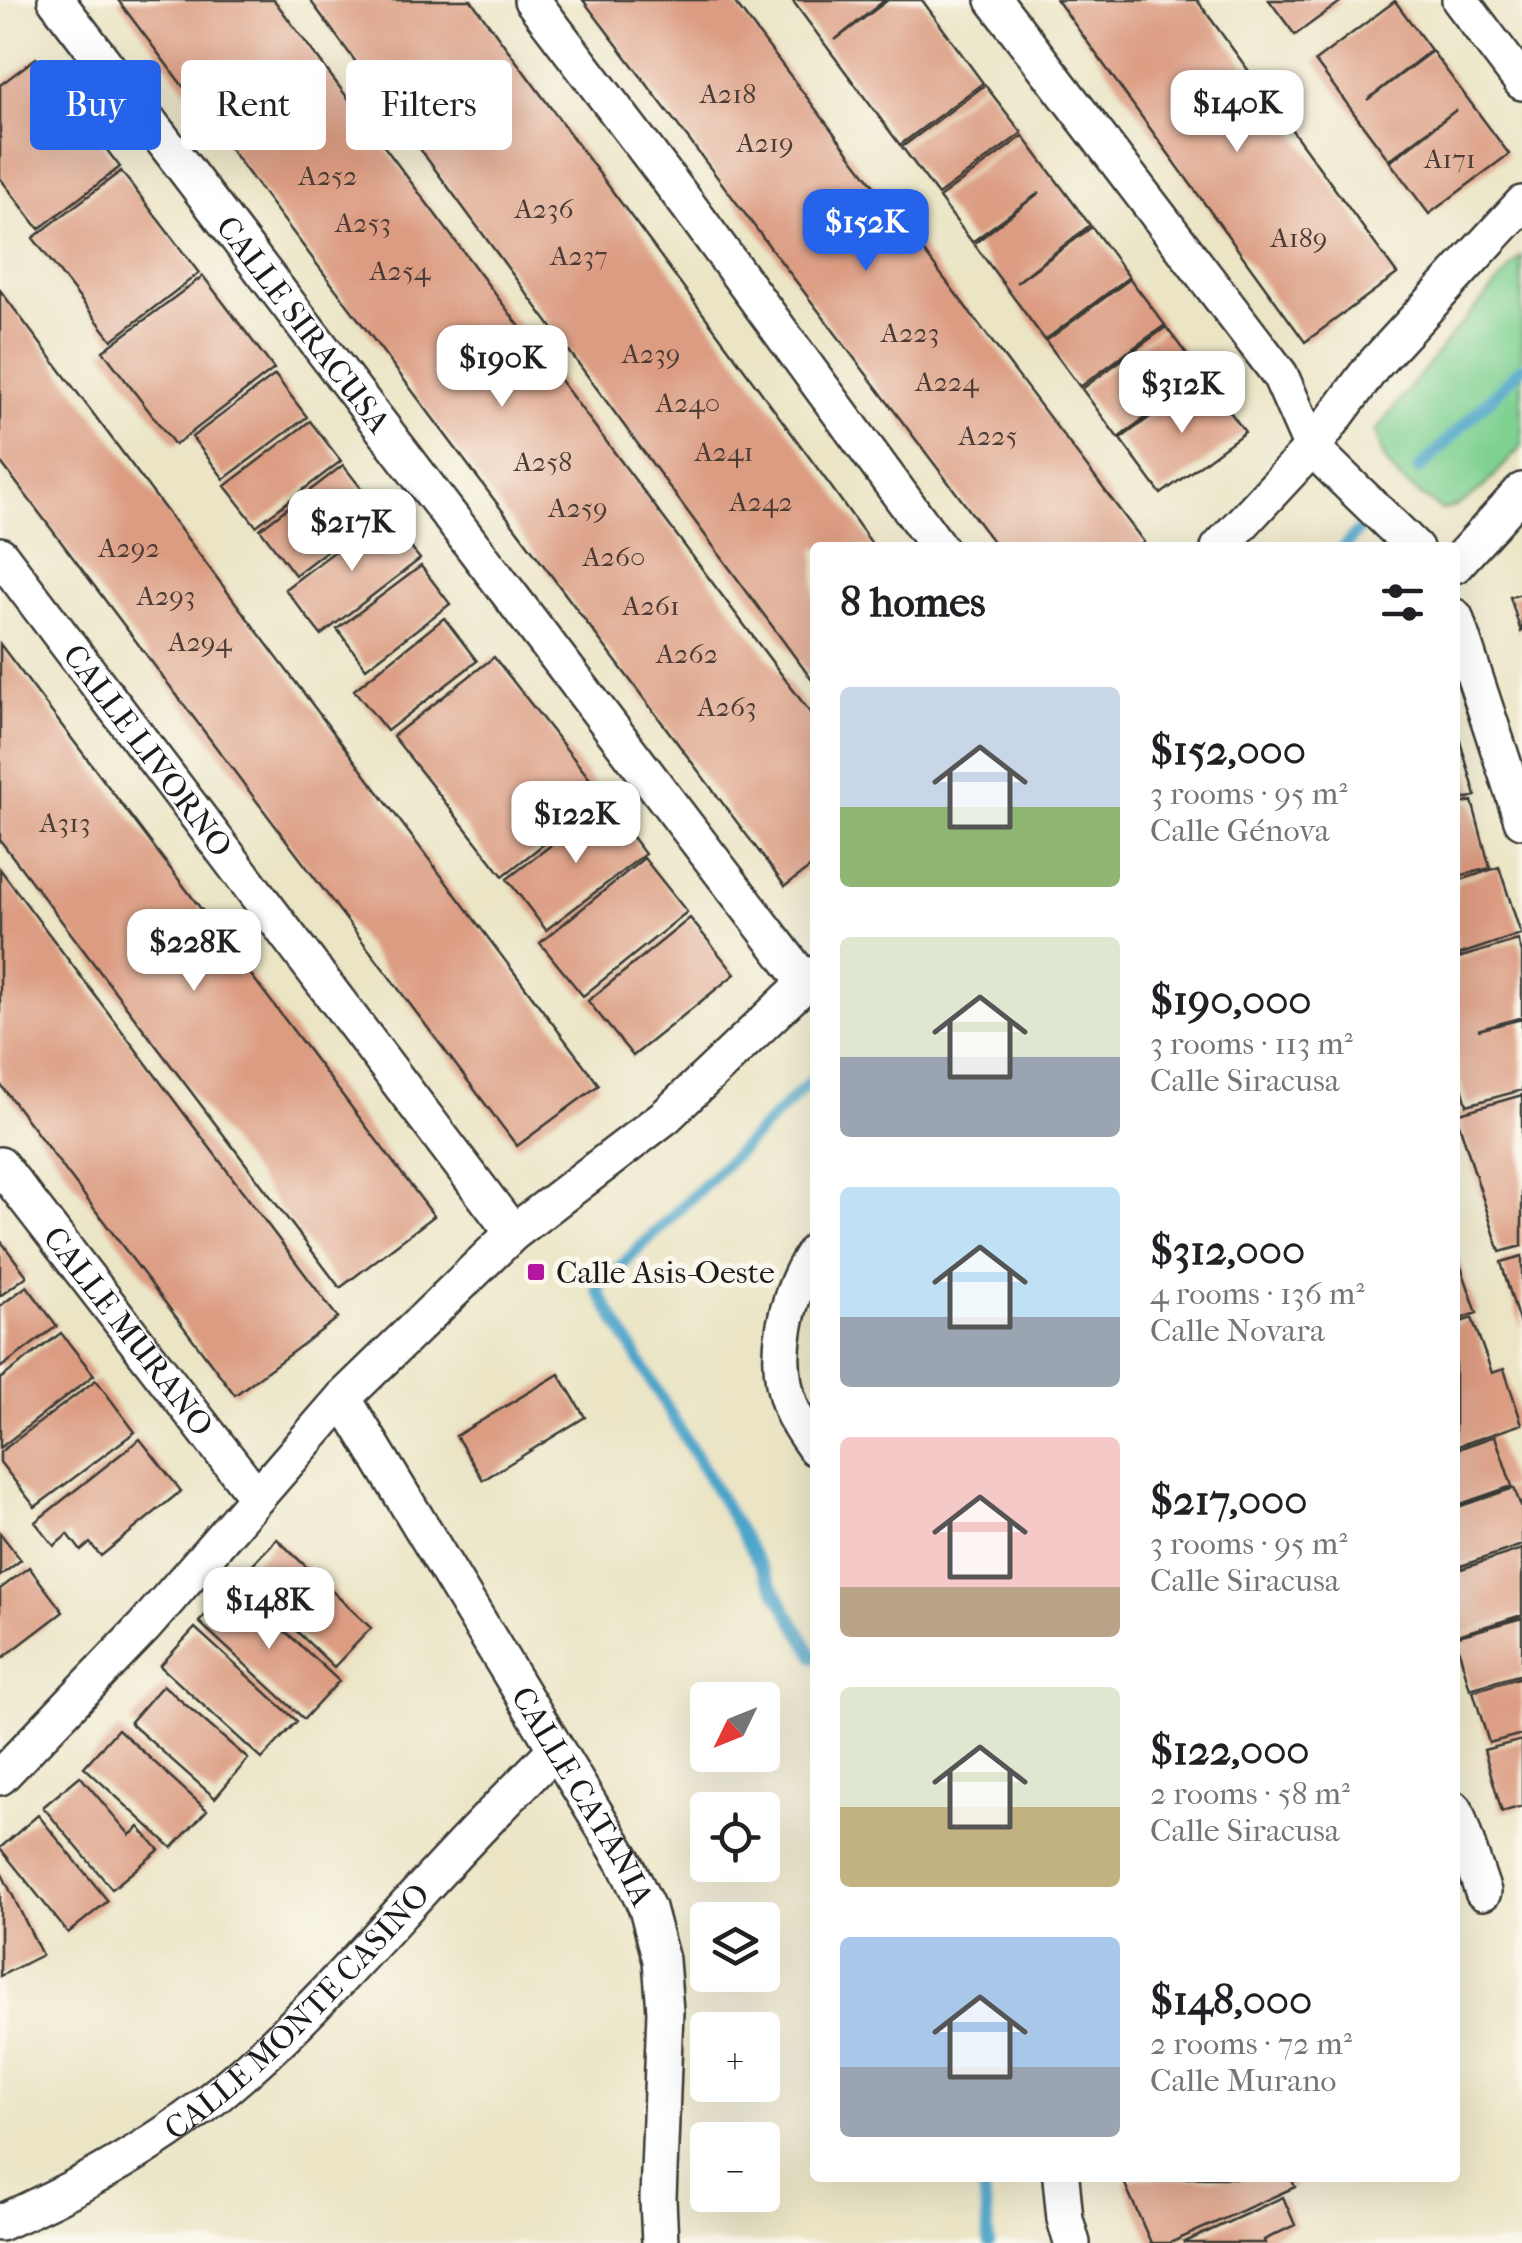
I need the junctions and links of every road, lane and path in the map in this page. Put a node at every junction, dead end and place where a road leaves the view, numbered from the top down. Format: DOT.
graph roads {
  1 [pos="56,0"];
  2 [pos="532,0"];
  3 [pos="994,0"];
  4 [pos="1460,0"];
  5 [pos="1522,82"];
  6 [pos="1522,204"];
  7 [pos="1312,448"];
  8 [pos="1522,491"];
  9 [pos="935,542"];
  10 [pos="1225,542"];
  11 [pos="1408,542"];
  12 [pos="0,555"];
  13 [pos="1460,559"];
  14 [pos="1460,632"];
  15 [pos="1522,820"];
  16 [pos="810,979"];
  17 [pos="0,1165"];
  18 [pos="514,1232"];
  19 [pos="810,1260"];
  20 [pos="344,1398"];
  21 [pos="810,1440"];
  22 [pos="257,1497"];
  23 [pos="554,1750"];
  24 [pos="2,1772"];
  25 [pos="1460,1825"];
  26 [pos="1483,1892"];
  27 [pos="1061,2182"];
  28 [pos="0,2223"];
  29 [pos="660,2243"];
  30 [pos="1072,2243"];
  1 -- 16 [label="street, CALLE SIRACUSA"];
  2 -- 9 [label="street"];
  3 -- 7 [label="street"];
  4 -- 5 [label="street"];
  6 -- 7 [label="street"];
  7 -- 10 [label="street"];
  7 -- 11 [label="street"];
  8 -- 13 [label="street"];
  12 -- 18 [label="street, CALLE LIVORNO"];
  14 -- 15 [label="street"];
  16 -- 18 [label="street"];
  17 -- 22 [label="street, CALLE MURANO"];
  18 -- 20 [label="street"];
  19 -- 21 [label="street"];
  20 -- 22 [label="street"];
  20 -- 23 [label="street, CALLE CATANIA"];
  22 -- 24 [label="street"];
  23 -- 28 [label="street, CALLE MONTE CASINO"];
  23 -- 29 [label="street, CALLE CATANIA"];
  25 -- 26 [label="street"];
  27 -- 30 [label="street"];
}
